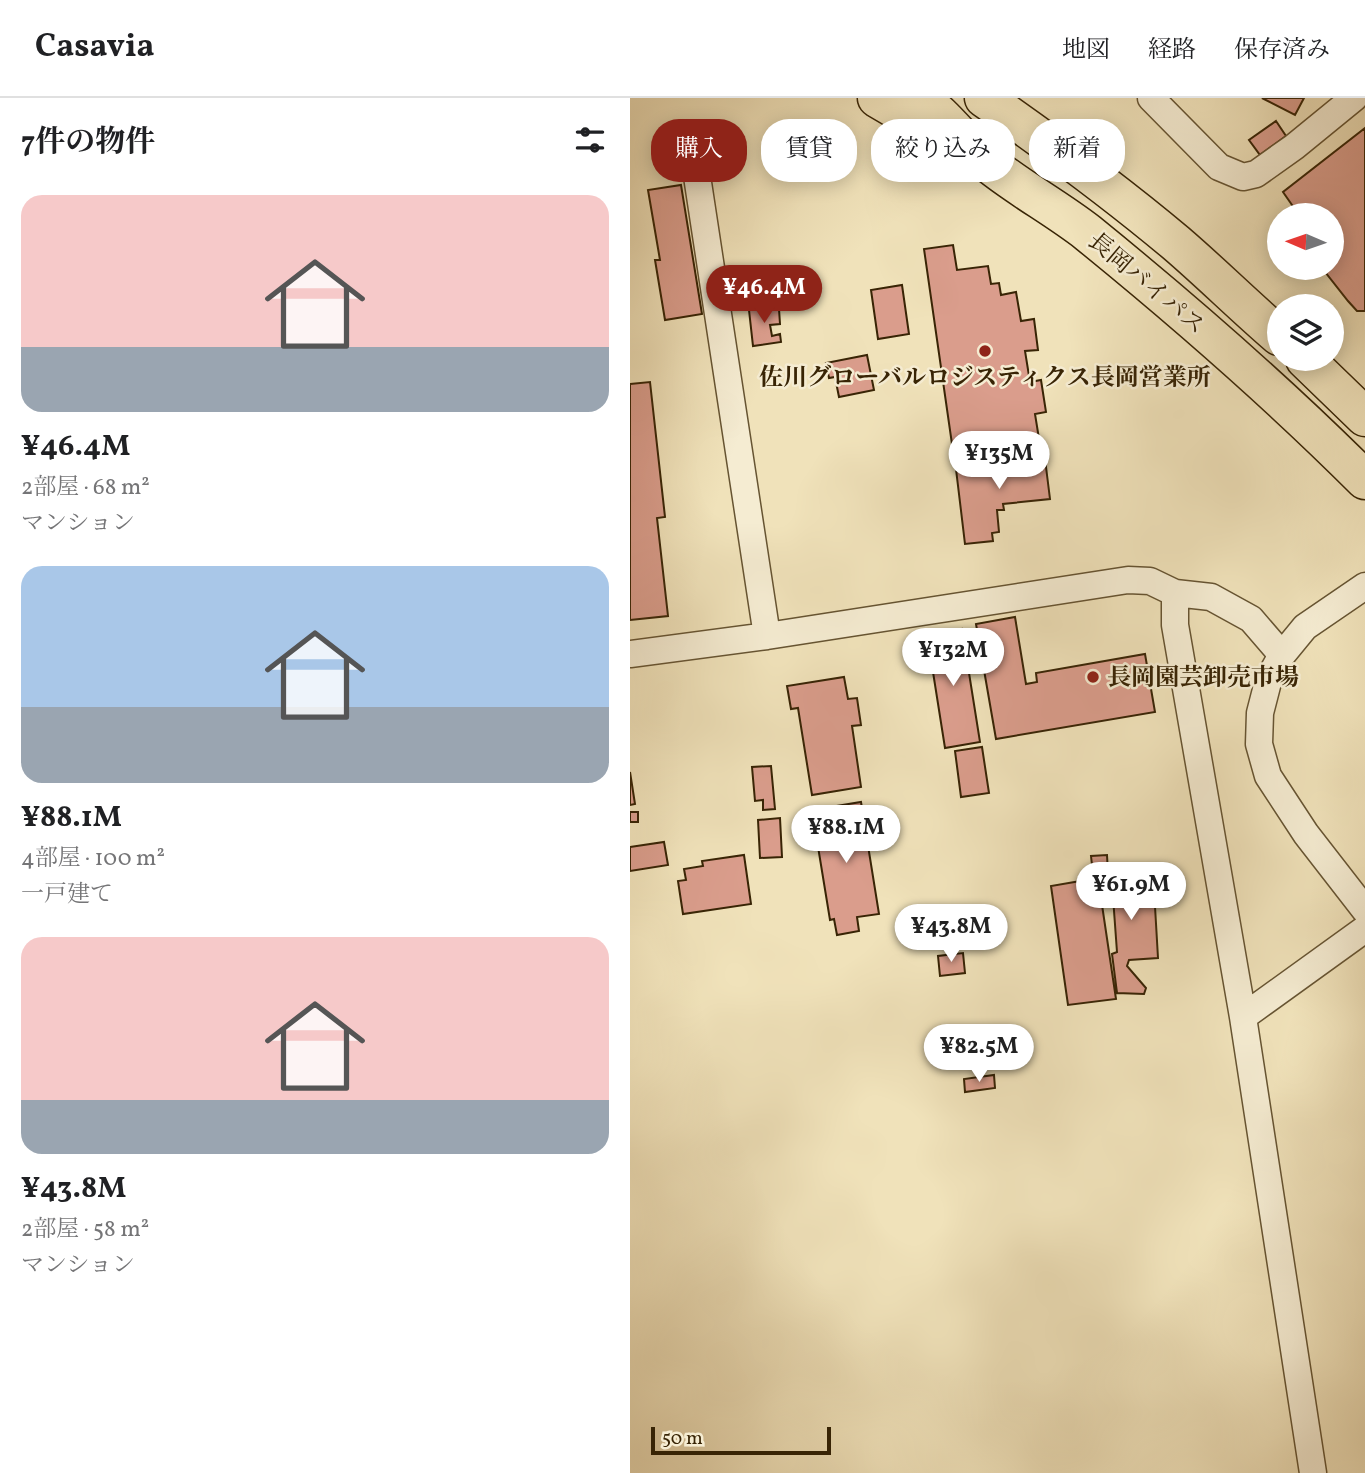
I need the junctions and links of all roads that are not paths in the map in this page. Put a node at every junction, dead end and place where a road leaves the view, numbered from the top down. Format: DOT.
graph roads {
  1 [pos="877,98"];
  2 [pos="919,98"];
  3 [pos="984,98"];
  4 [pos="1004,98"];
  5 [pos="1151,98"];
  6 [pos="1354,98"];
  7 [pos="913,119"];
  8 [pos="945,119"];
  9 [pos="1029,122"];
  10 [pos="1029,130"];
  11 [pos="698,182"];
  12 [pos="1015,182"];
  13 [pos="1099,182"];
  14 [pos="1267,325"];
  15 [pos="1317,371"];
  16 [pos="1365,417"];
  17 [pos="1365,480"];
  18 [pos="1365,586"];
  19 [pos="1175,593"];
  20 [pos="767,636"];
  21 [pos="630,654"];
  22 [pos="1282,655"];
  23 [pos="1365,910"];
  24 [pos="1365,929"];
  25 [pos="1243,1017"];
  26 [pos="1313,1473"];
  1 -- 7 [label="highway"];
  2 -- 8 [label="highway, 長岡バイパス"];
  3 -- 10 [label="highway, 長岡バイパス"];
  4 -- 9 [label="highway"];
  5 -- 6 [label="street"];
  11 -- 20 [label="street"];
  12 -- 17 [label="highway, 長岡バイパス"];
  13 -- 14 [label="highway, 長岡バイパス"];
  15 -- 16 [label="highway"];
  18 -- 22 [label="street"];
  19 -- 20 [label="street"];
  19 -- 22 [label="street"];
  19 -- 25 [label="street"];
  20 -- 21 [label="street"];
  22 -- 23 [label="street"];
  24 -- 25 [label="street"];
  25 -- 26 [label="street"];
}
